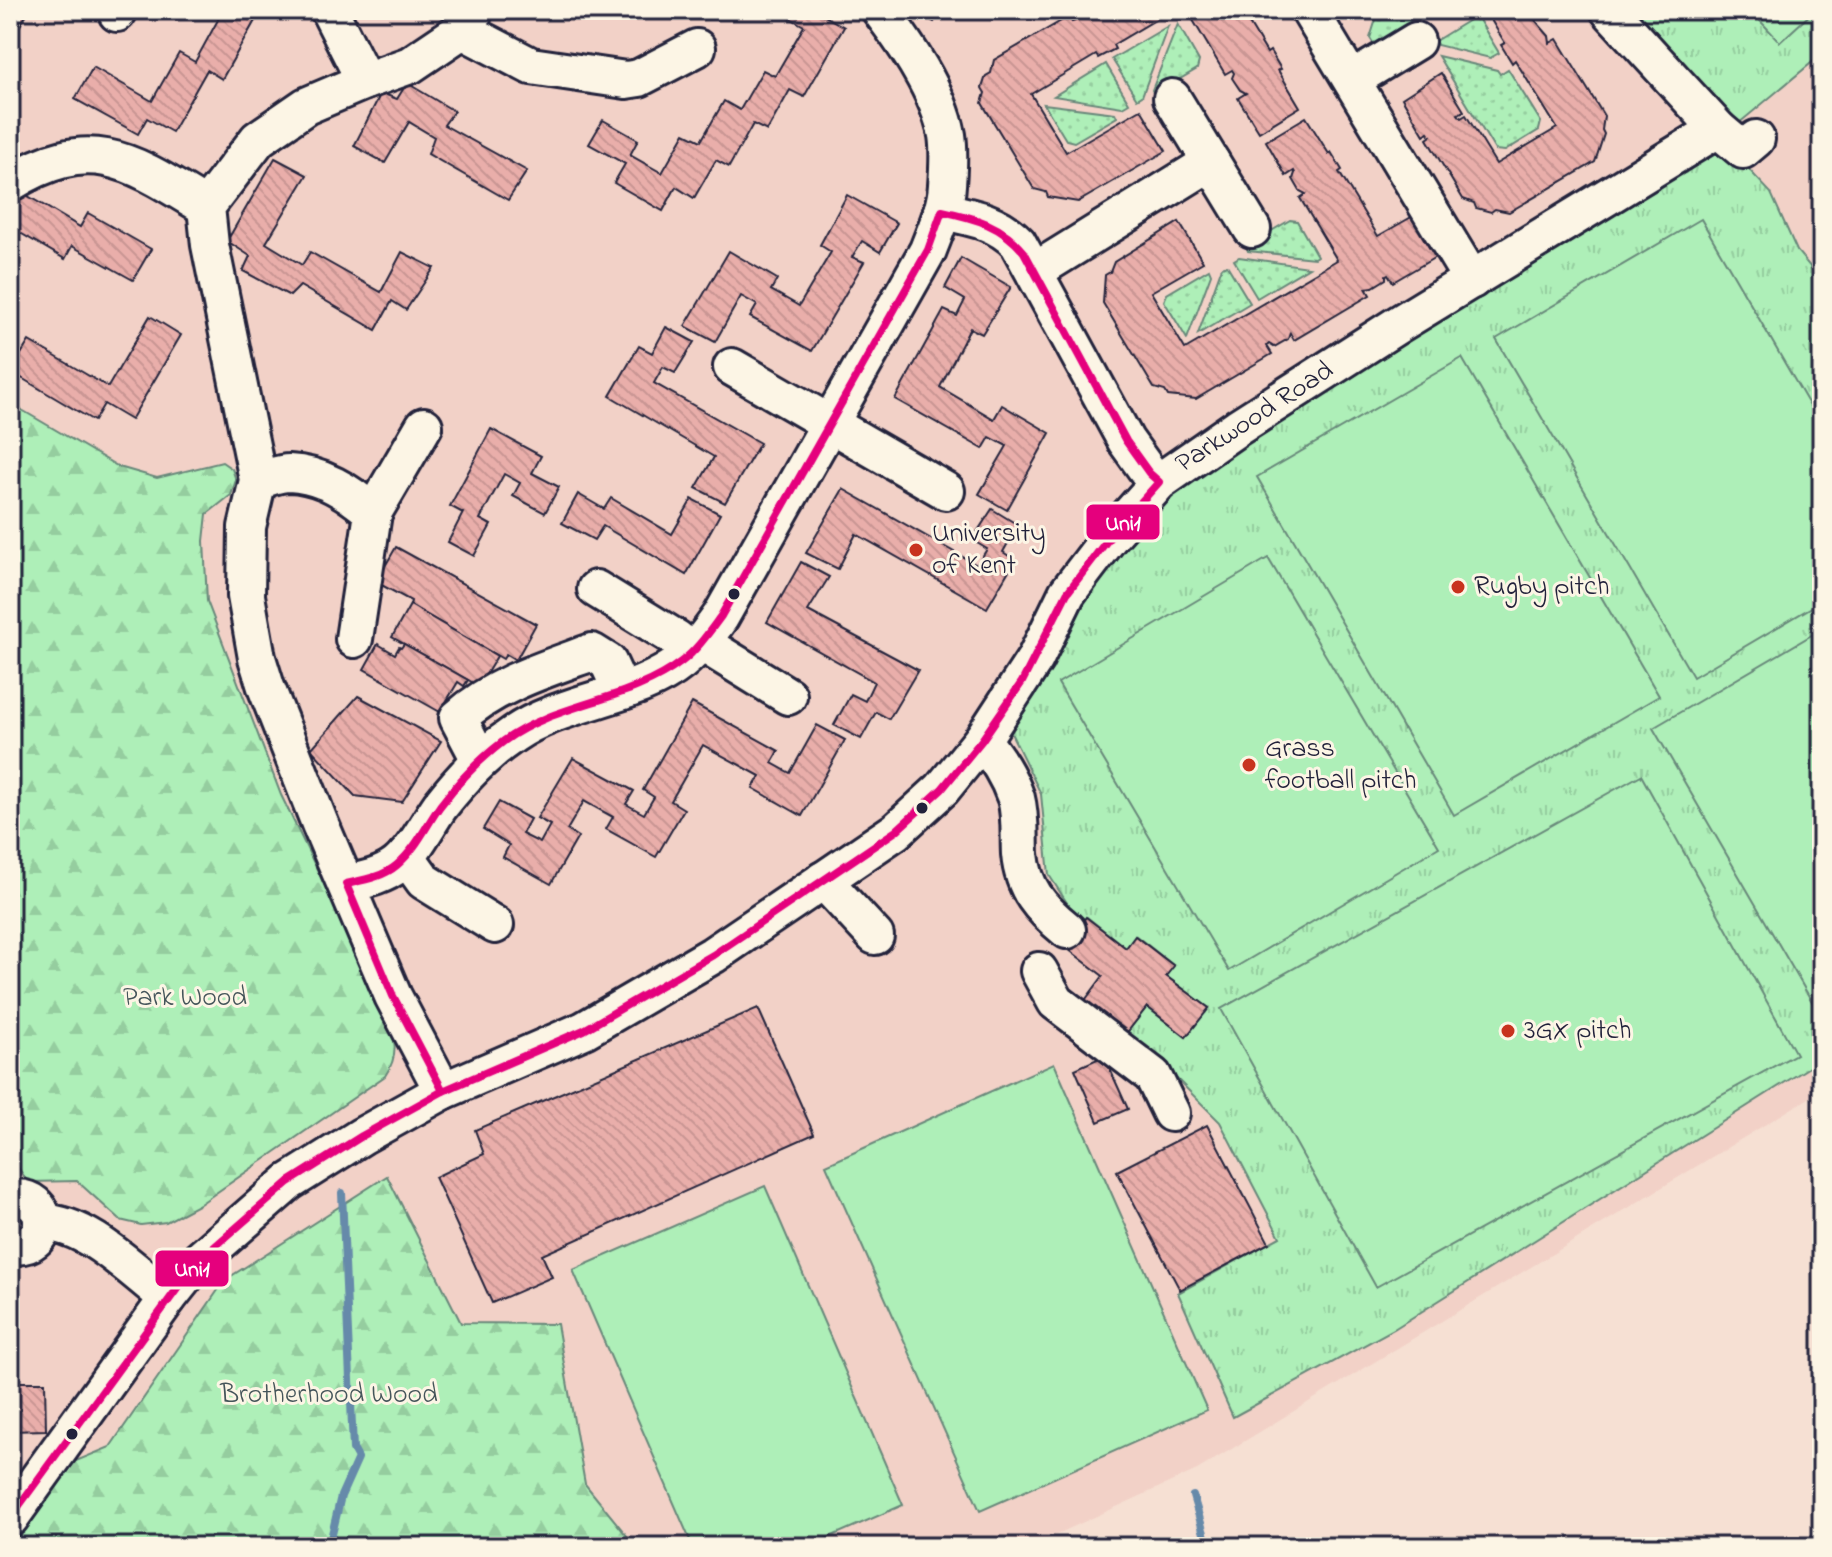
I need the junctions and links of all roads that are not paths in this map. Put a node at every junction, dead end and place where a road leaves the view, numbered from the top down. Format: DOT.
graph roads {
  1 [pos="329,10"];
  2 [pos="880,10"];
  3 [pos="1309,10"];
  4 [pos="1609,10"];
  5 [pos="469,20"];
  6 [pos="1416,41"];
  7 [pos="697,48"];
  8 [pos="1352,80"];
  9 [pos="365,81"];
  10 [pos="1172,98"];
  11 [pos="1211,162"];
  12 [pos="10,183"];
  13 [pos="206,207"];
  14 [pos="942,211"];
  15 [pos="1252,229"];
  16 [pos="1035,271"];
  17 [pos="1472,280"];
  18 [pos="732,367"];
  19 [pos="828,423"];
  20 [pos="424,426"];
  21 [pos="258,480"];
  22 [pos="1159,482"];
  23 [pos="946,491"];
  24 [pos="373,513"];
  25 [pos="596,589"];
  26 [pos="354,639"];
  27 [pos="696,648"];
  28 [pos="621,690"];
  29 [pos="788,696"];
  30 [pos="982,740"];
  31 [pos="480,760"];
  32 [pos="406,856"];
  33 [pos="823,880"];
  34 [pos="346,884"];
  35 [pos="495,925"];
  36 [pos="1067,930"];
  37 [pos="875,936"];
  38 [pos="1039,971"];
  39 [pos="443,1091"];
  40 [pos="1171,1113"];
  41 [pos="10,1199"];
  42 [pos="42,1223"];
  43 [pos="10,1245"];
  44 [pos="168,1298"];
  45 [pos="10,1518"];
  1 -- 9 [label="street"];
  2 -- 14 [label="street"];
  3 -- 8 [label="street"];
  4 -- 17 [label="street, Parkwood Road"];
  5 -- 7 [label="street"];
  5 -- 9 [label="street"];
  6 -- 8 [label="street"];
  8 -- 17 [label="street"];
  9 -- 13 [label="street"];
  10 -- 11 [label="street"];
  11 -- 15 [label="street"];
  11 -- 16 [label="street"];
  12 -- 13 [label="street"];
  13 -- 21 [label="street"];
  14 -- 16 [label="street"];
  14 -- 19 [label="street"];
  16 -- 22 [label="street"];
  17 -- 22 [label="street, Parkwood Road"];
  18 -- 19 [label="street"];
  19 -- 23 [label="street"];
  19 -- 27 [label="street"];
  20 -- 24 [label="street"];
  21 -- 24 [label="street"];
  21 -- 34 [label="street"];
  22 -- 30 [label="street, Parkwood Road"];
  24 -- 26 [label="street"];
  25 -- 27 [label="street"];
  27 -- 28 [label="street"];
  27 -- 29 [label="street"];
  28 -- 31 [label="street"];
  28 -- 31 [label="street"];
  30 -- 33 [label="street, Parkwood Road"];
  30 -- 36 [label="street"];
  31 -- 32 [label="street"];
  32 -- 34 [label="street"];
  32 -- 35 [label="street"];
  33 -- 37 [label="street"];
  33 -- 39 [label="street, Parkwood Road"];
  34 -- 39 [label="street"];
  38 -- 40 [label="street"];
  39 -- 44 [label="street, Parkwood Road"];
  41 -- 42 [label="street"];
  42 -- 43 [label="street"];
  42 -- 44 [label="street"];
  44 -- 45 [label="street, Parkwood Road"];
}
